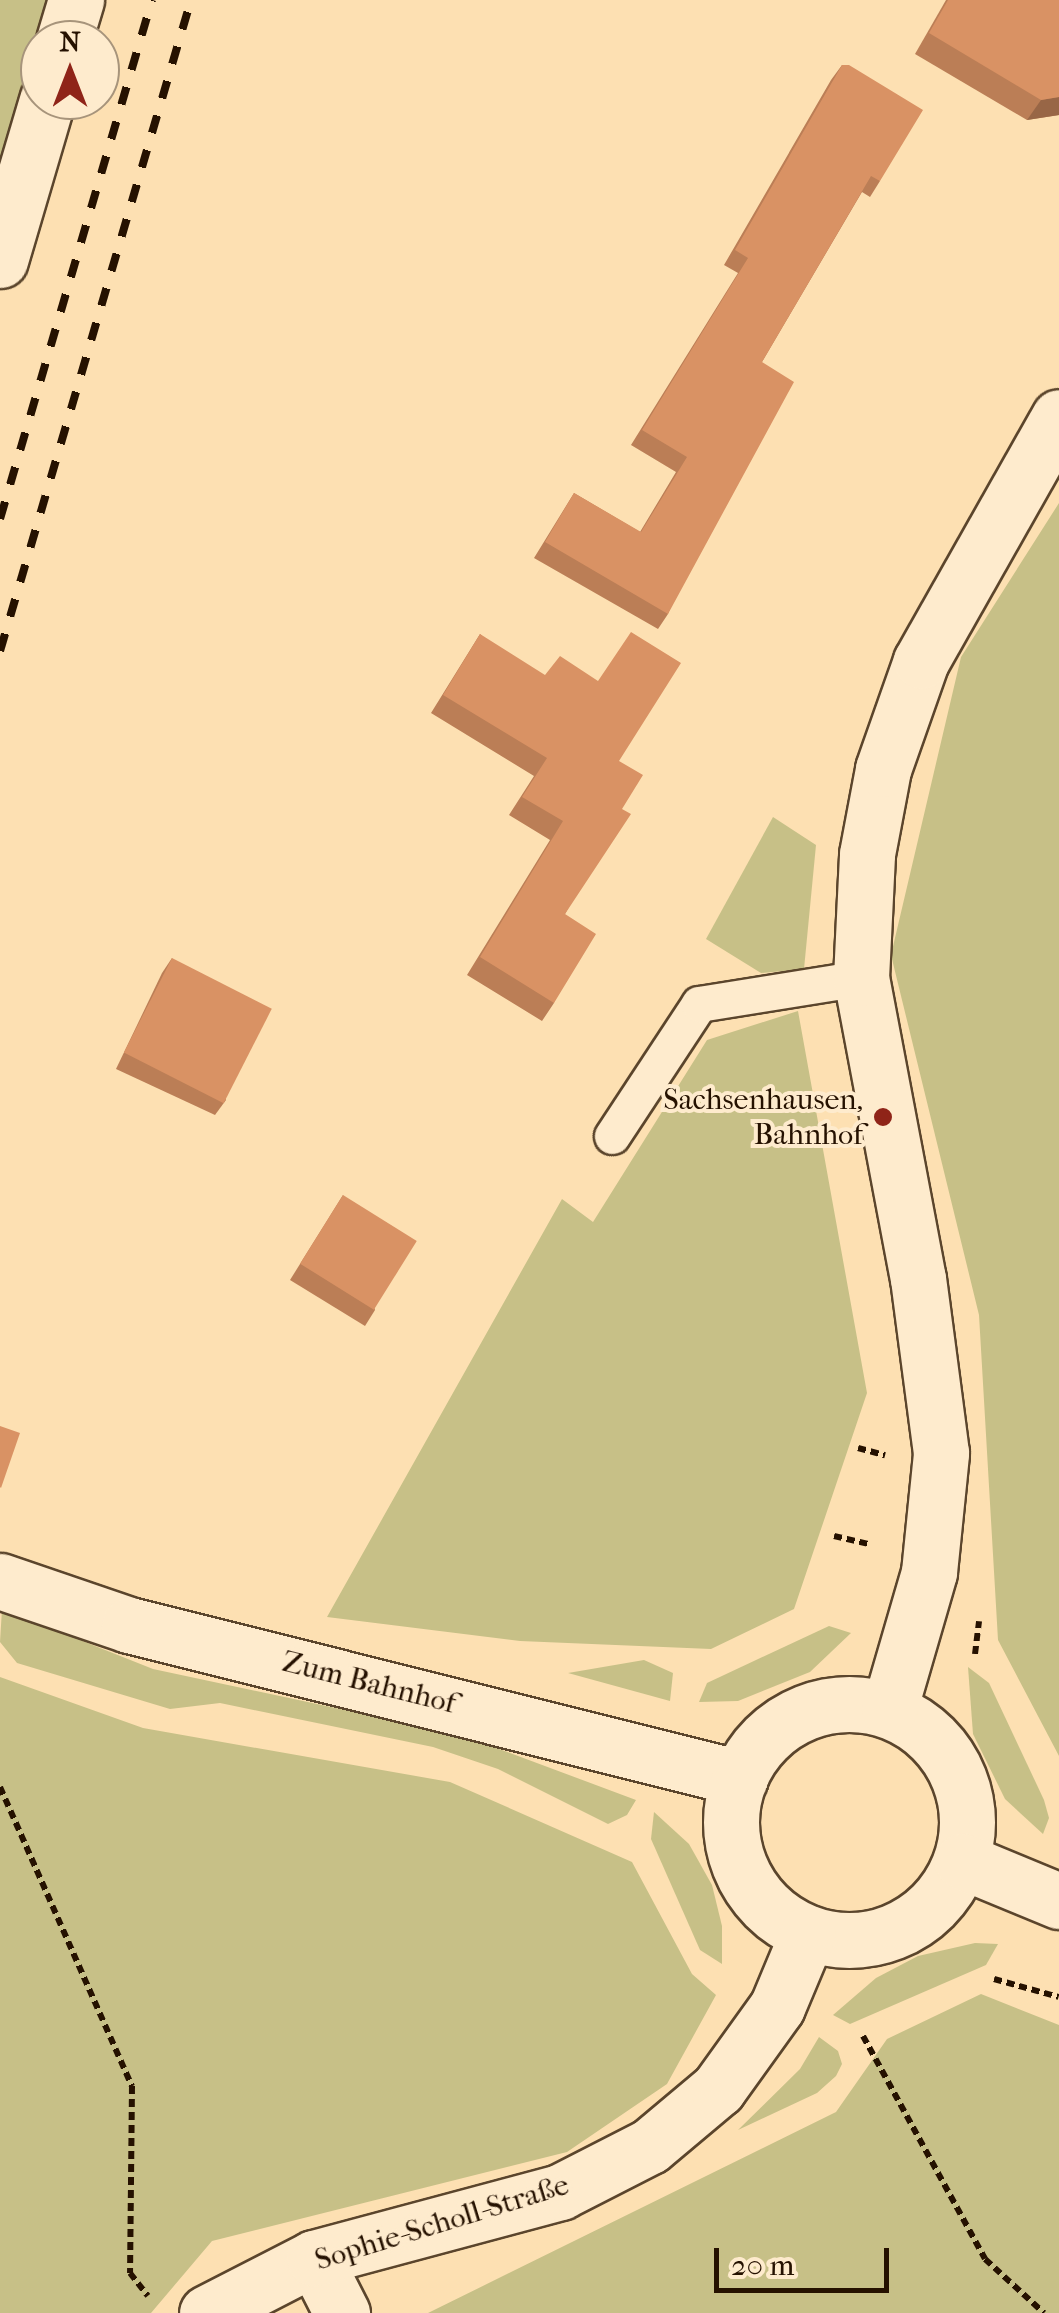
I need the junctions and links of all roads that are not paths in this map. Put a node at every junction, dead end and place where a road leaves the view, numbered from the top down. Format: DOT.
graph roads {
  1 [pos="40,120"];
  2 [pos="0,260"];
  3 [pos="1059,417"];
  4 [pos="861,978"];
  5 [pos="612,1136"];
  6 [pos="0,1581"];
  7 [pos="889,1710"];
  8 [pos="740,1778"];
  9 [pos="962,1861"];
  10 [pos="1059,1900"];
  11 [pos="808,1933"];
  12 [pos="314,2258"];
  13 [pos="207,2313"];
  14 [pos="342,2313"];
  1 -- 2 [label="street"];
  3 -- 4 [label="street"];
  4 -- 5 [label="lane"];
  4 -- 7 [label="street"];
  6 -- 8 [label="street, Zum Bahnhof"];
  7 -- 8 [label="street"];
  7 -- 9 [label="street"];
  8 -- 11 [label="street"];
  9 -- 10 [label="street"];
  9 -- 11 [label="street"];
  11 -- 12 [label="street, Sophie-Scholl-Straße"];
  12 -- 13 [label="street, Sophie-Scholl-Straße"];
  12 -- 14 [label="street"];
}
